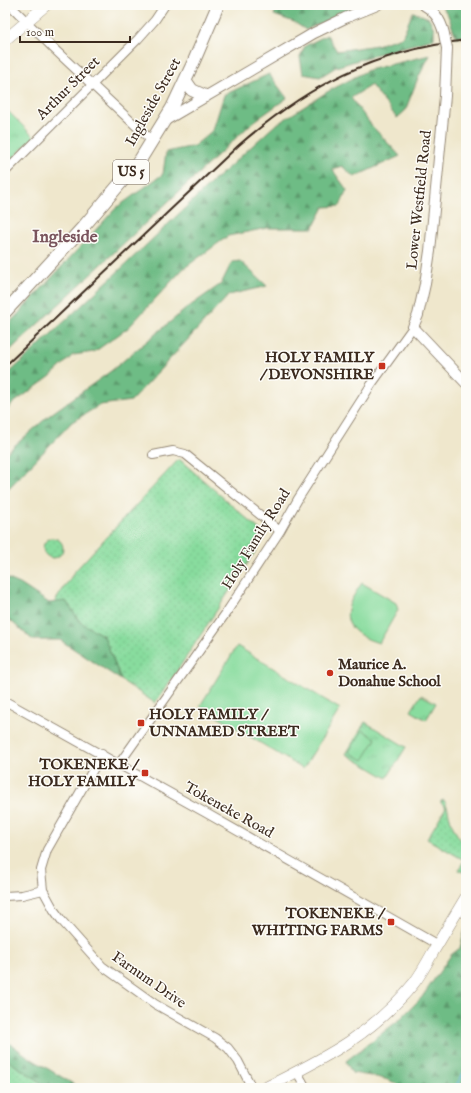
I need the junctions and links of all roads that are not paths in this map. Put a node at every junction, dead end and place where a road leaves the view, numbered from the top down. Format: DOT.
graph roads {
  1 [pos="10,5"];
  2 [pos="46,5"];
  3 [pos="165,5"];
  4 [pos="218,5"];
  5 [pos="377,5"];
  6 [pos="424,5"];
  7 [pos="26,21"];
  8 [pos="5,40"];
  9 [pos="186,80"];
  10 [pos="91,85"];
  11 [pos="205,96"];
  12 [pos="164,121"];
  13 [pos="152,141"];
  14 [pos="5,172"];
  15 [pos="5,312"];
  16 [pos="413,327"];
  17 [pos="466,383"];
  18 [pos="153,455"];
  19 [pos="280,531"];
  20 [pos="5,701"];
  21 [pos="102,754"];
  22 [pos="119,764"];
  23 [pos="43,890"];
  24 [pos="5,896"];
  25 [pos="466,897"];
  26 [pos="438,945"];
  27 [pos="297,1072"];
  28 [pos="252,1088"];
  29 [pos="265,1088"];
  30 [pos="306,1088"];
  1 -- 7 [label="street"];
  2 -- 7 [label="main road"];
  3 -- 10 [label="street, Arthur Street"];
  4 -- 9 [label="main road, Ingleside Street / US 5"];
  5 -- 11 [label="street"];
  6 -- 16 [label="street, Lower Westfield Road"];
  7 -- 8 [label="main road"];
  7 -- 10 [label="street"];
  9 -- 11 [label="main road"];
  9 -- 12 [label="main road, Ingleside Street / US 5"];
  10 -- 13 [label="street"];
  10 -- 14 [label="street, Arthur Street"];
  11 -- 12 [label="street"];
  12 -- 13 [label="main road, Ingleside Street / US 5"];
  13 -- 15 [label="main road, Ingleside Street / US 5"];
  16 -- 17 [label="street"];
  16 -- 19 [label="street, Holy Family Road"];
  18 -- 19 [label="street"];
  19 -- 22 [label="street, Holy Family Road"];
  20 -- 21 [label="street, Tokeneke Road"];
  21 -- 22 [label="street, Tokeneke Road"];
  21 -- 23 [label="street, Farnum Drive"];
  22 -- 26 [label="street, Tokeneke Road"];
  23 -- 24 [label="street"];
  23 -- 28 [label="street, Farnum Drive"];
  25 -- 26 [label="main road"];
  26 -- 27 [label="main road"];
  27 -- 29 [label="main road"];
  27 -- 30 [label="street"];
}
